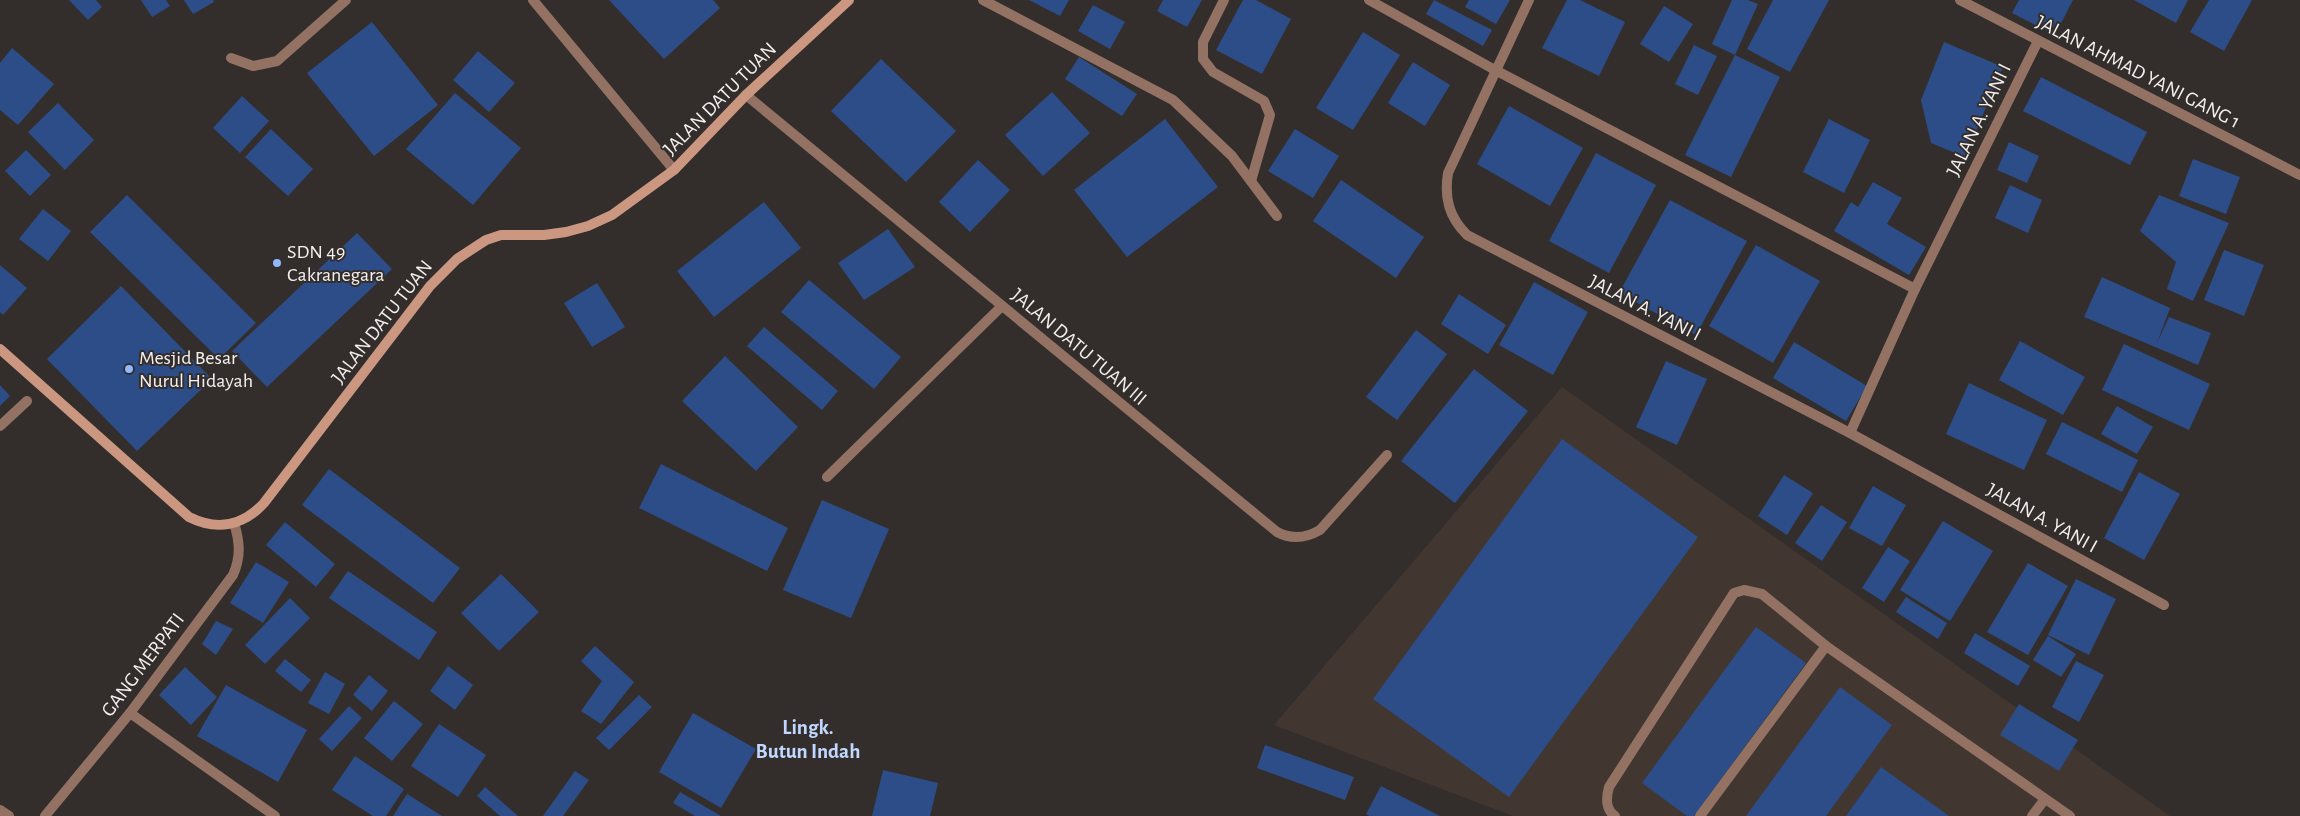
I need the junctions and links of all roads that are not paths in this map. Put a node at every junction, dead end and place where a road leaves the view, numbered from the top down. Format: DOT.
graph roads {
  1 [pos="346,0"];
  2 [pos="533,0"];
  3 [pos="849,0"];
  4 [pos="983,0"];
  5 [pos="1224,0"];
  6 [pos="1369,0"];
  7 [pos="1528,0"];
  8 [pos="1960,0"];
  9 [pos="2038,41"];
  10 [pos="231,58"];
  11 [pos="1495,70"];
  12 [pos="746,95"];
  13 [pos="674,170"];
  14 [pos="2300,175"];
  15 [pos="1251,180"];
  16 [pos="1278,216"];
  17 [pos="1915,289"];
  18 [pos="1002,306"];
  19 [pos="0,349"];
  20 [pos="27,401"];
  21 [pos="0,426"];
  22 [pos="1850,433"];
  23 [pos="1387,455"];
  24 [pos="828,476"];
  25 [pos="234,523"];
  26 [pos="2164,605"];
  27 [pos="1826,646"];
  28 [pos="130,713"];
  29 [pos="2045,799"];
  30 [pos="0,810"];
  31 [pos="9,816"];
  32 [pos="45,816"];
  33 [pos="275,816"];
  34 [pos="1616,816"];
  35 [pos="1700,816"];
  36 [pos="2032,816"];
  37 [pos="2070,816"];
  1 -- 10 [label="street"];
  2 -- 13 [label="street"];
  3 -- 12 [label="street, JALAN DATU TUAN"];
  4 -- 15 [label="street"];
  5 -- 15 [label="street"];
  6 -- 11 [label="street"];
  7 -- 11 [label="street"];
  8 -- 9 [label="street, JALAN AHMAD YANI GANG 1"];
  9 -- 14 [label="street, JALAN AHMAD YANI GANG 1"];
  9 -- 17 [label="street, JALAN A. YANI I"];
  11 -- 17 [label="street"];
  11 -- 22 [label="street, JALAN A. YANI I"];
  12 -- 13 [label="street, JALAN DATU TUAN"];
  12 -- 18 [label="street, JALAN DATU TUAN III"];
  13 -- 25 [label="street, JALAN DATU TUAN"];
  15 -- 16 [label="street"];
  17 -- 22 [label="street, JALAN A. YANI I"];
  18 -- 23 [label="street, JALAN DATU TUAN III"];
  18 -- 24 [label="street"];
  19 -- 25 [label="street, JALAN DATU TUAN"];
  20 -- 21 [label="street"];
  22 -- 26 [label="street, JALAN A. YANI I"];
  25 -- 28 [label="street, GANG MERPATI"];
  27 -- 29 [label="street"];
  27 -- 34 [label="street"];
  27 -- 35 [label="street"];
  28 -- 32 [label="street, GANG MERPATI"];
  28 -- 33 [label="street"];
  29 -- 36 [label="street"];
  29 -- 37 [label="street"];
  30 -- 31 [label="street"];
}
